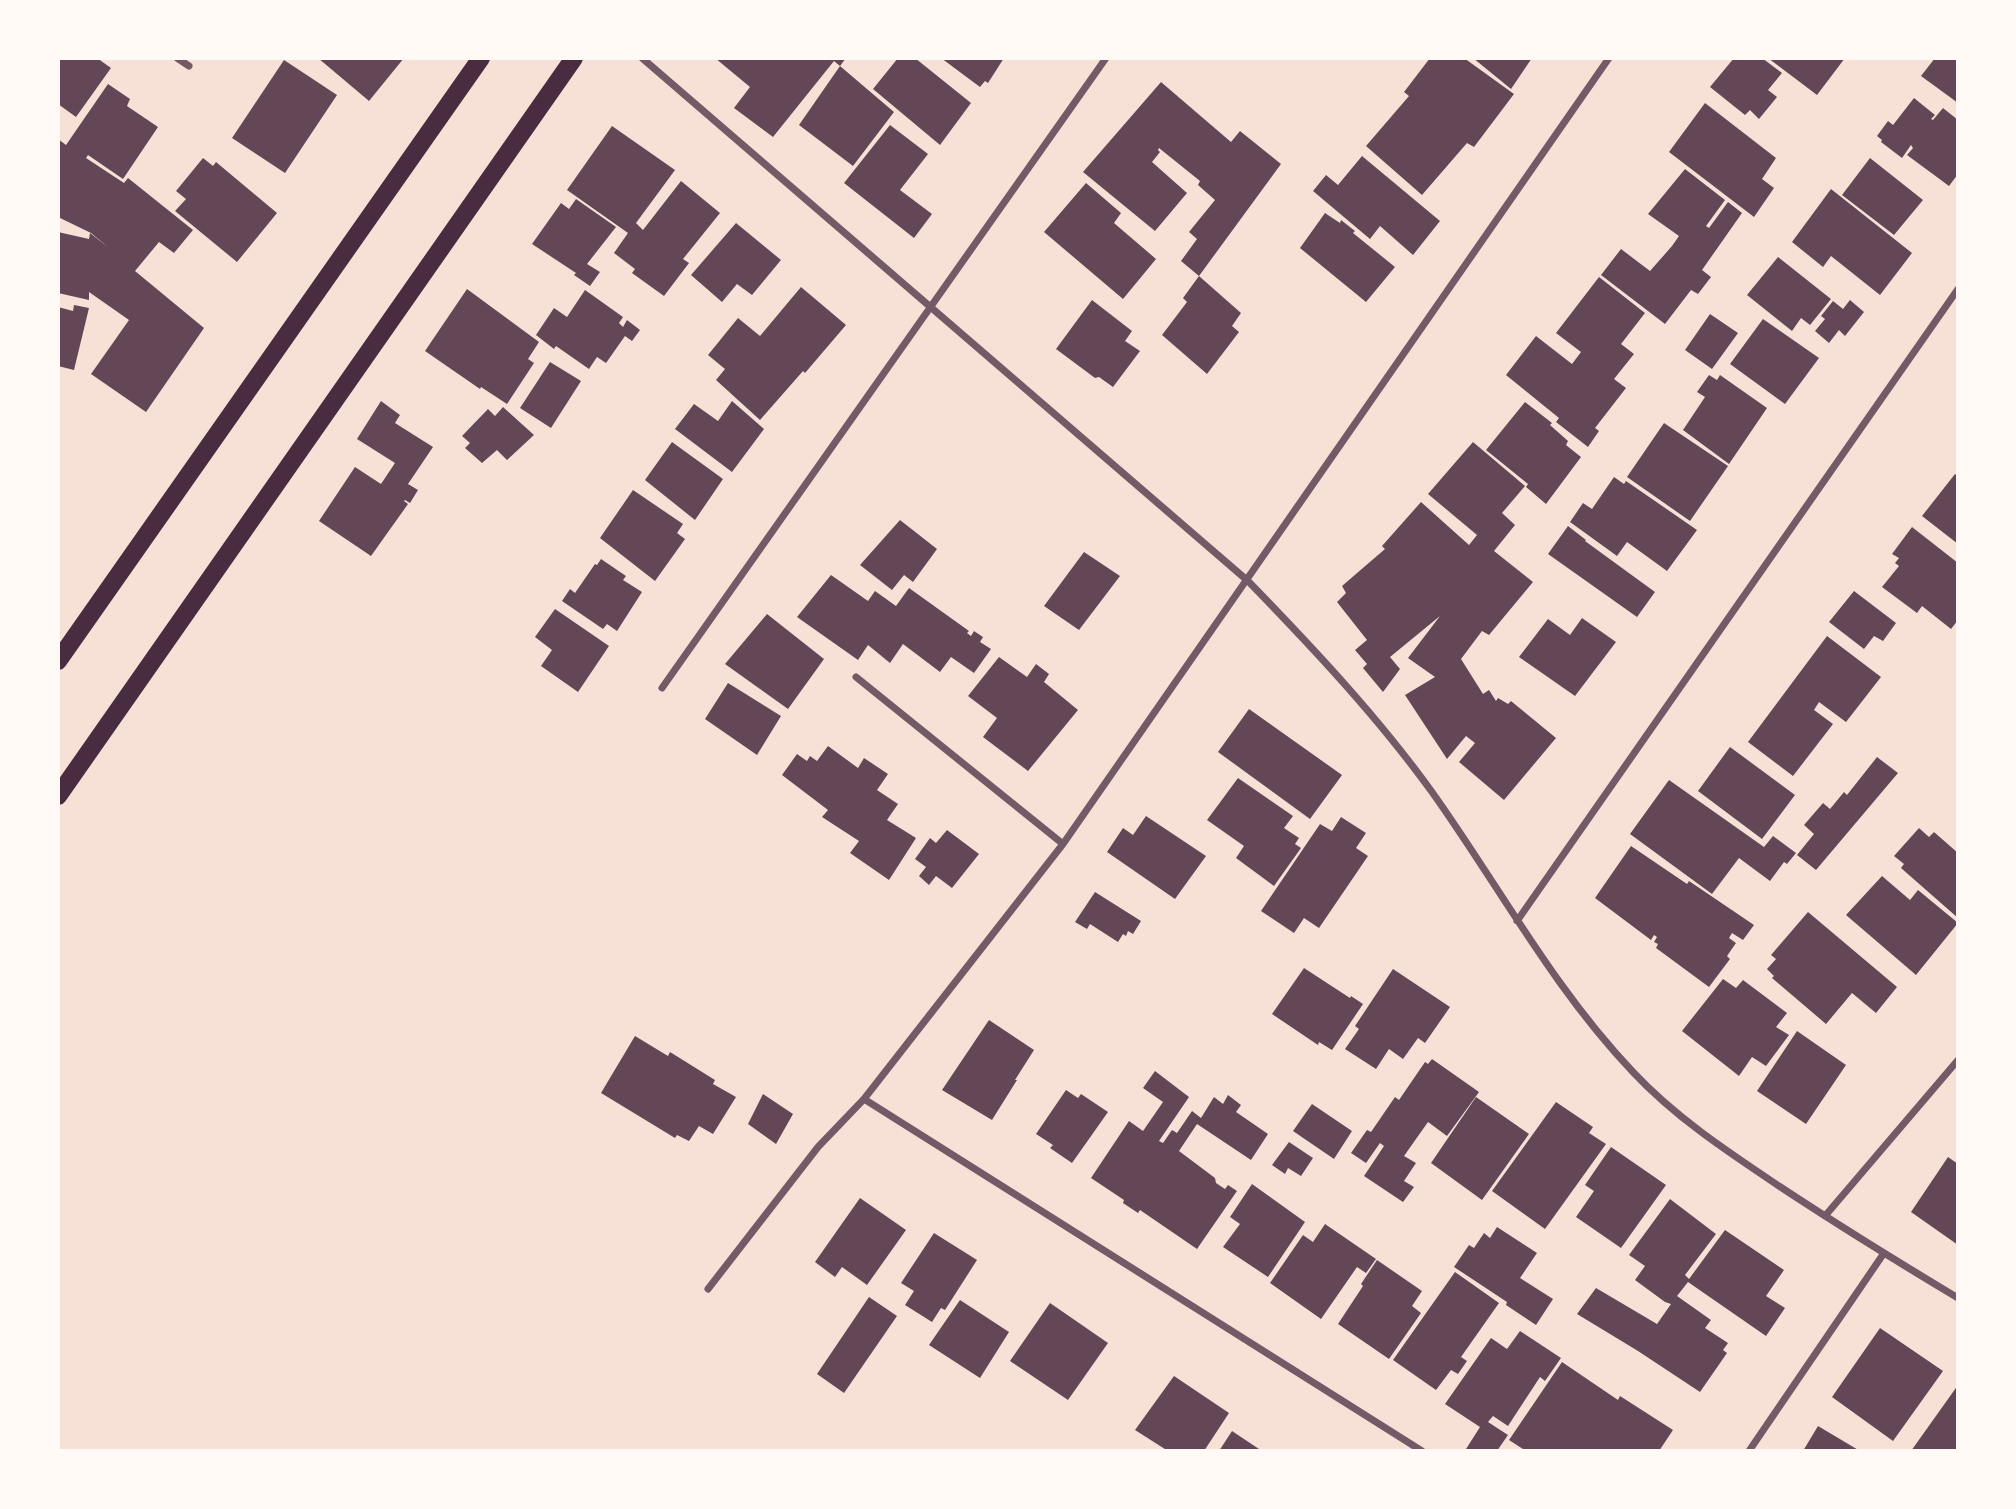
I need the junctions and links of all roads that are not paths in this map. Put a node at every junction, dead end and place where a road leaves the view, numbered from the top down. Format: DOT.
graph roads {
  1 [pos="177,58"];
  2 [pos="481,58"];
  3 [pos="574,58"];
  4 [pos="642,58"];
  5 [pos="1106,58"];
  6 [pos="1609,58"];
  7 [pos="188,66"];
  8 [pos="1958,289"];
  9 [pos="931,307"];
  10 [pos="1248,581"];
  11 [pos="58,661"];
  12 [pos="856,677"];
  13 [pos="662,688"];
  14 [pos="58,796"];
  15 [pos="1063,844"];
  16 [pos="1517,920"];
  17 [pos="1958,1060"];
  18 [pos="864,1099"];
  19 [pos="1825,1216"];
  20 [pos="1884,1253"];
  21 [pos="708,1289"];
  22 [pos="1958,1298"];
  23 [pos="1422,1451"];
  24 [pos="1749,1451"];
  1 -- 7 [label="street"];
  2 -- 11 [label="main road"];
  3 -- 14 [label="main road"];
  4 -- 9 [label="street"];
  5 -- 9 [label="street"];
  6 -- 10 [label="street"];
  8 -- 16 [label="street"];
  9 -- 10 [label="street"];
  9 -- 13 [label="street"];
  10 -- 15 [label="street"];
  10 -- 16 [label="street"];
  12 -- 15 [label="street"];
  15 -- 18 [label="street"];
  16 -- 19 [label="street"];
  17 -- 19 [label="street"];
  18 -- 21 [label="street"];
  18 -- 23 [label="street"];
  19 -- 20 [label="street"];
  20 -- 22 [label="street"];
  20 -- 24 [label="street"];
}
